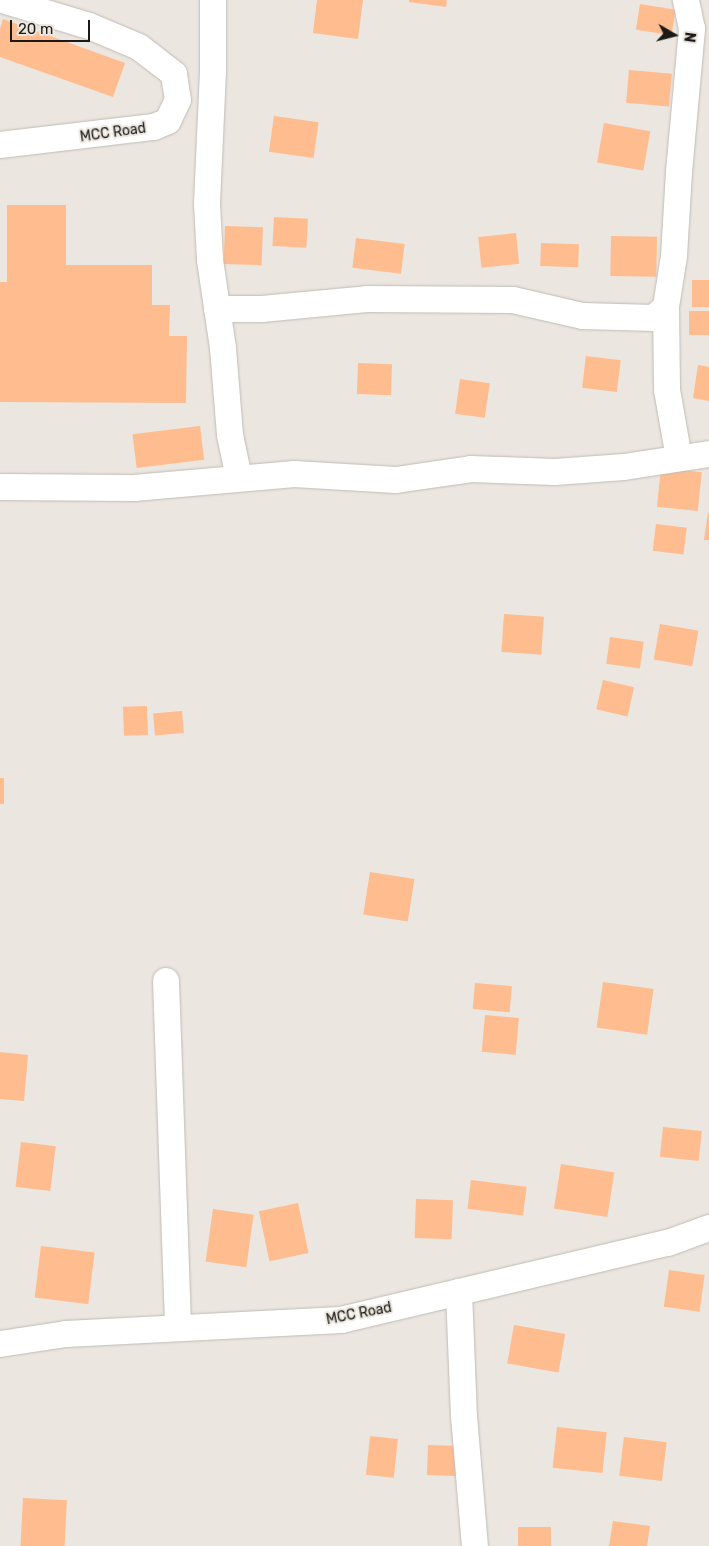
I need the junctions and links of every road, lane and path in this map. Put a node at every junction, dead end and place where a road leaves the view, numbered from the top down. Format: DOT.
graph roads {
  1 [pos="3,0"];
  2 [pos="213,0"];
  3 [pos="686,0"];
  4 [pos="0,145"];
  5 [pos="666,306"];
  6 [pos="217,309"];
  7 [pos="709,454"];
  8 [pos="679,458"];
  9 [pos="239,478"];
  10 [pos="0,487"];
  11 [pos="166,981"];
  12 [pos="709,1228"];
  13 [pos="459,1292"];
  14 [pos="178,1328"];
  15 [pos="0,1344"];
  16 [pos="475,1546"];
  1 -- 4 [label="street, MCC Road"];
  2 -- 6 [label="street"];
  3 -- 5 [label="street"];
  5 -- 6 [label="street"];
  5 -- 8 [label="street"];
  6 -- 9 [label="street"];
  7 -- 8 [label="street"];
  8 -- 9 [label="street"];
  9 -- 10 [label="street"];
  11 -- 14 [label="street"];
  12 -- 13 [label="street, MCC Road"];
  13 -- 14 [label="street, MCC Road"];
  13 -- 16 [label="street"];
  14 -- 15 [label="street, MCC Road"];
}
